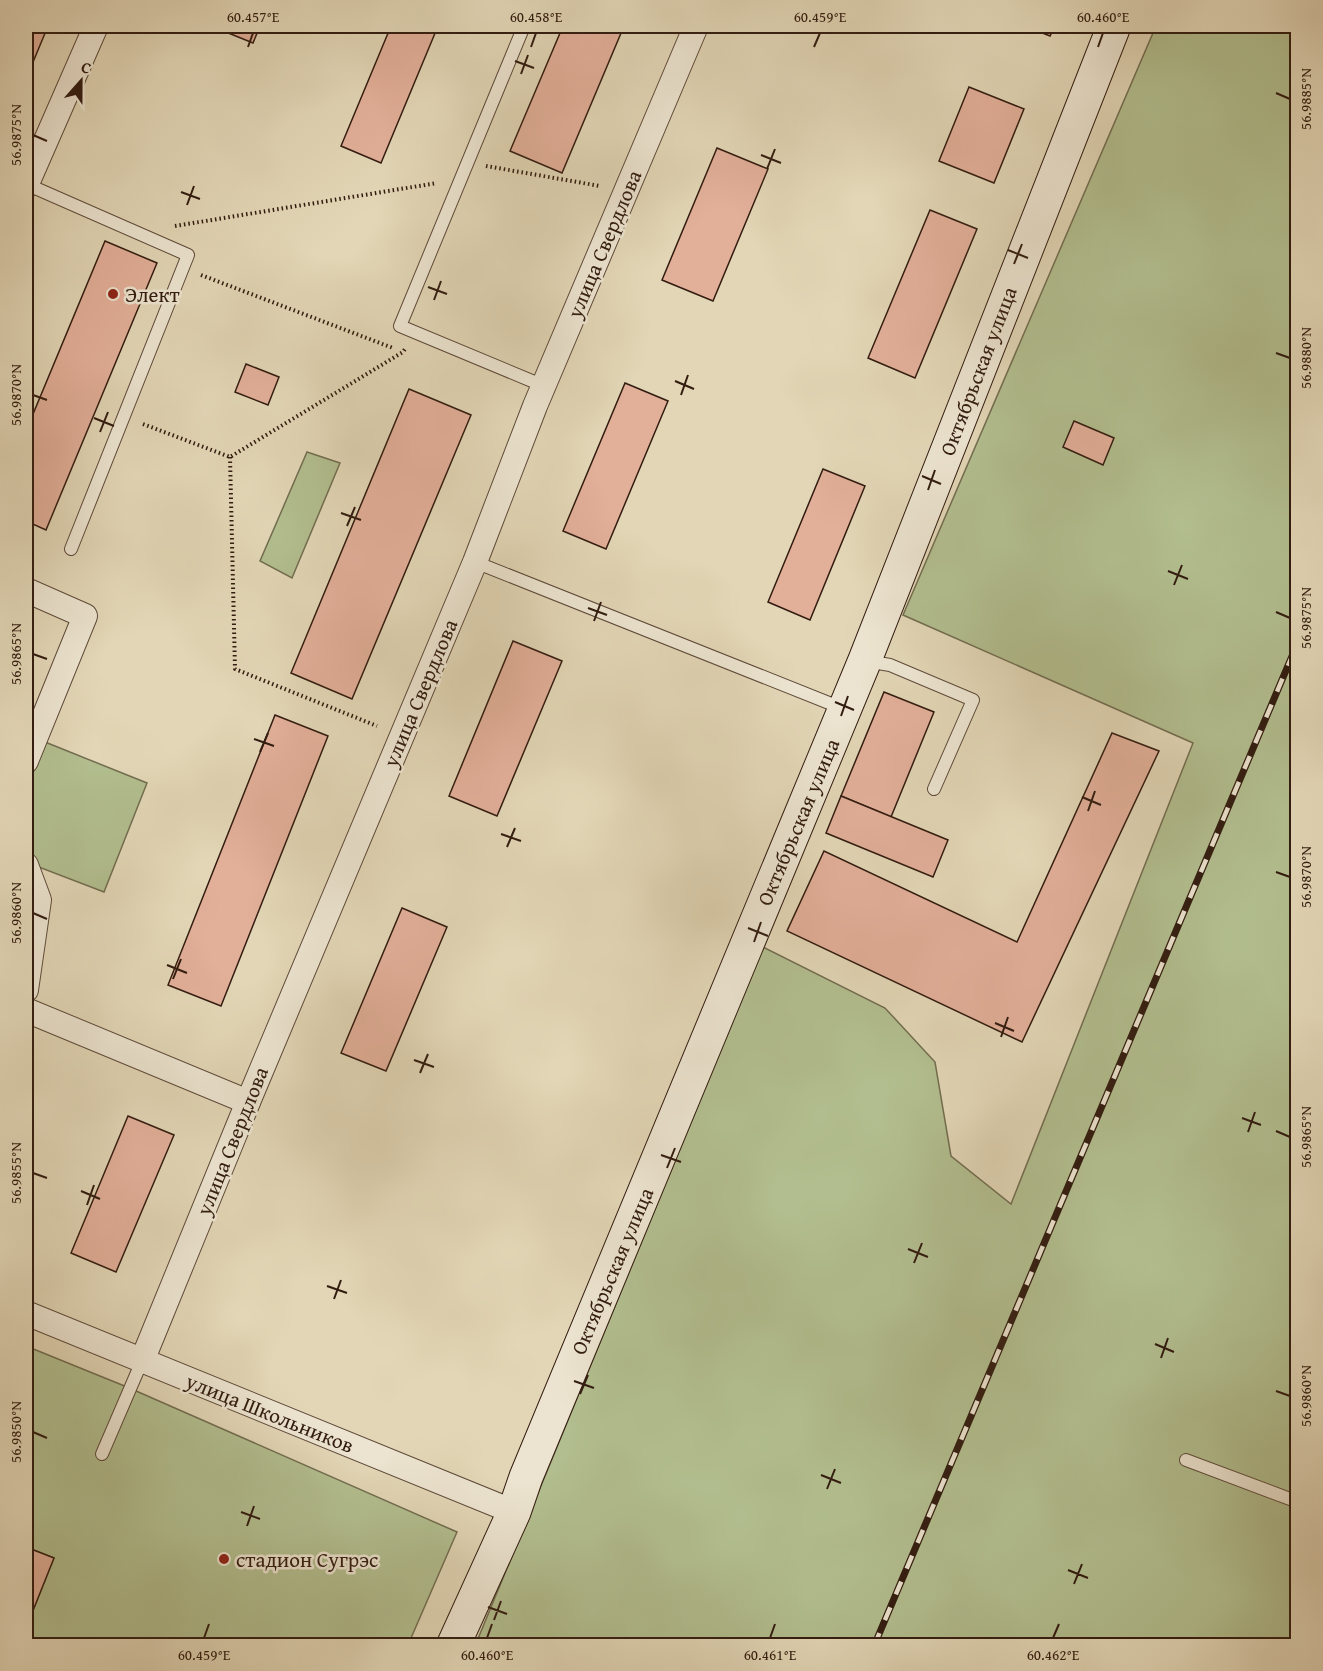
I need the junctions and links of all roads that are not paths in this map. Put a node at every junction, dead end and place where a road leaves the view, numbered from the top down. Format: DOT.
graph roads {
  1 [pos="96,26"];
  2 [pos="524,26"];
  3 [pos="696,26"];
  4 [pos="1114,26"];
  5 [pos="26,185"];
  6 [pos="544,386"];
  7 [pos="71,549"];
  8 [pos="475,562"];
  9 [pos="26,591"];
  10 [pos="865,660"];
  11 [pos="844,709"];
  12 [pos="26,761"];
  13 [pos="934,789"];
  14 [pos="26,865"];
  15 [pos="26,990"];
  16 [pos="26,1010"];
  17 [pos="248,1102"];
  18 [pos="26,1313"];
  19 [pos="142,1361"];
  20 [pos="102,1455"];
  21 [pos="1186,1460"];
  22 [pos="1298,1502"];
  23 [pos="514,1512"];
  24 [pos="453,1646"];
  1 -- 5 [label="street"];
  2 -- 6 [label="lane"];
  3 -- 6 [label="street, улица Свердлова"];
  4 -- 10 [label="street, Октябрьская улица"];
  5 -- 7 [label="lane"];
  6 -- 8 [label="street, улица Свердлова"];
  8 -- 11 [label="lane"];
  8 -- 17 [label="street, улица Свердлова"];
  9 -- 12 [label="street"];
  10 -- 11 [label="street, Октябрьская улица"];
  10 -- 13 [label="lane"];
  11 -- 23 [label="street, Октябрьская улица"];
  14 -- 15 [label="street"];
  16 -- 17 [label="street"];
  17 -- 19 [label="street, улица Свердлова"];
  18 -- 19 [label="street, улица Школьников"];
  19 -- 20 [label="lane"];
  19 -- 23 [label="street, улица Школьников"];
  21 -- 22 [label="lane"];
  23 -- 24 [label="street, Октябрьская улица"];
}
